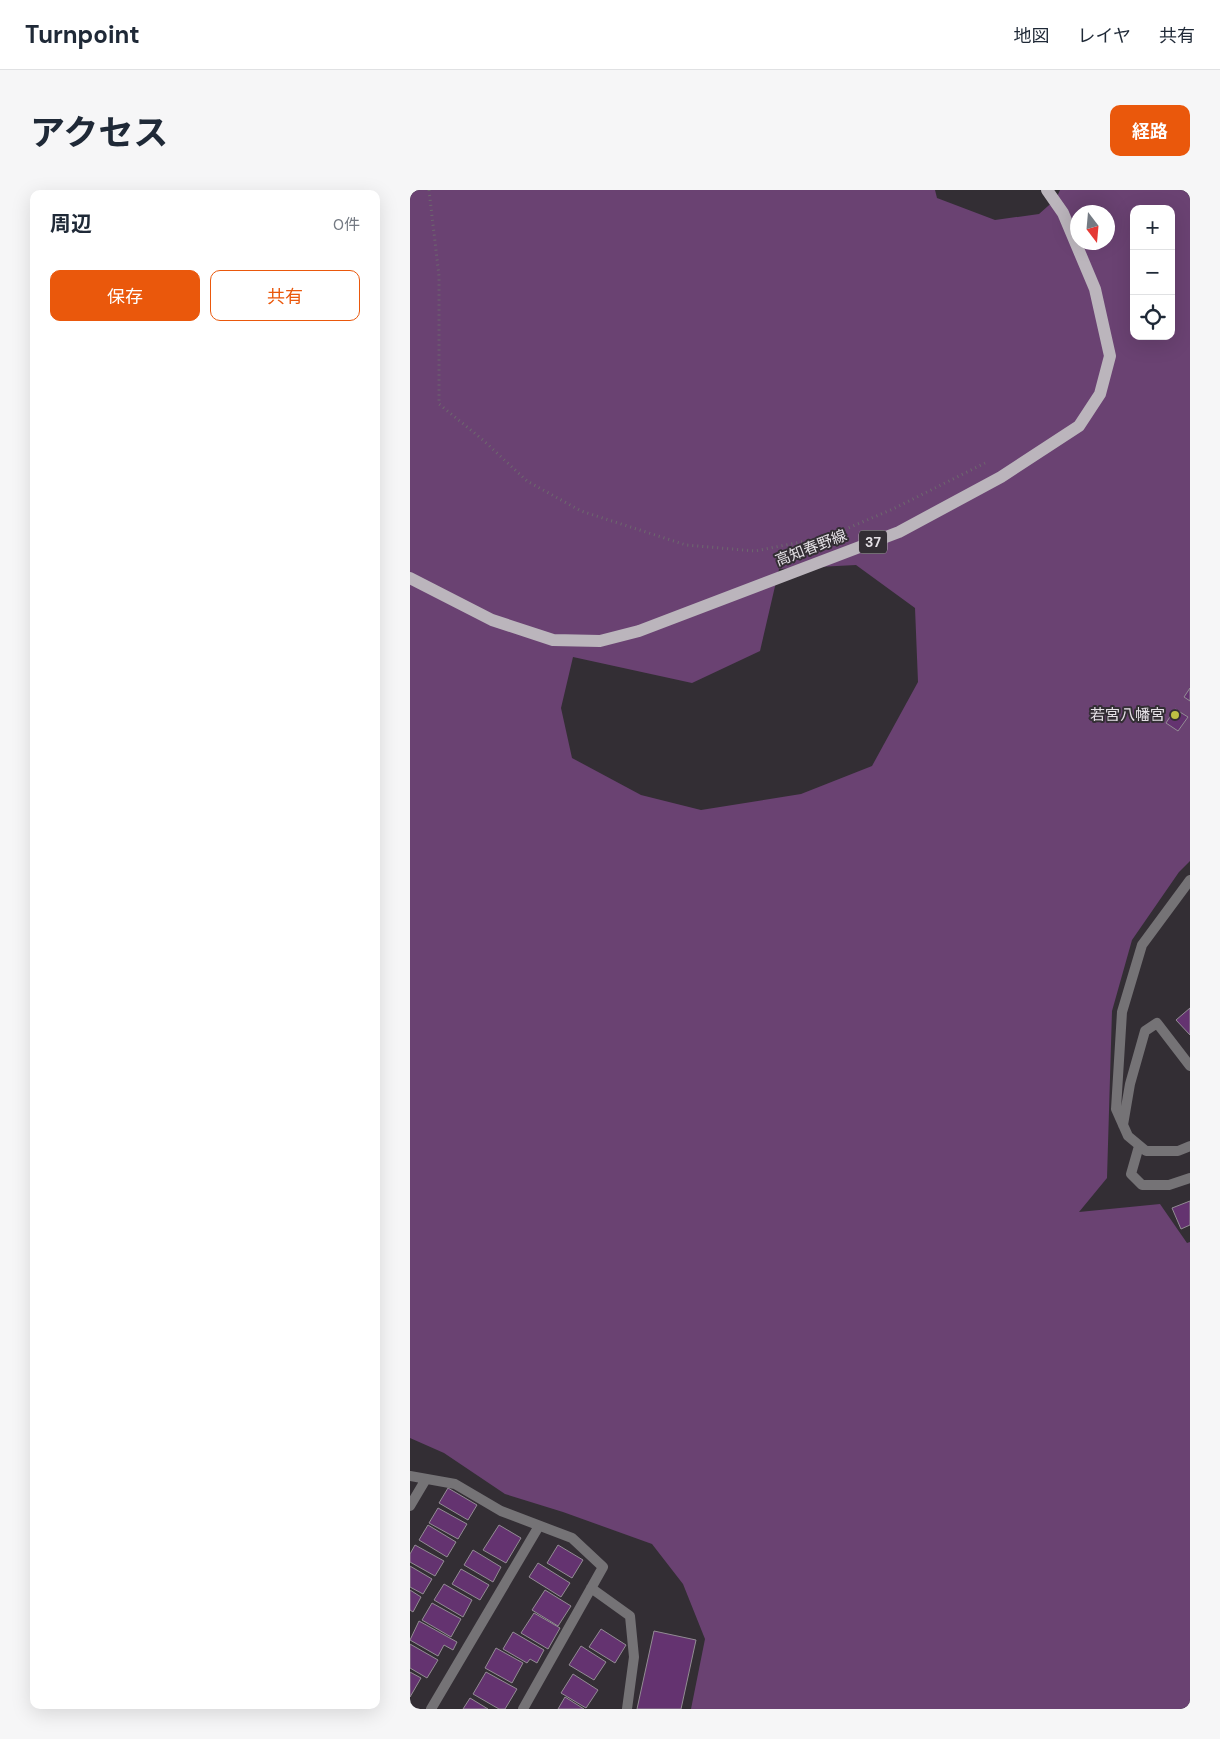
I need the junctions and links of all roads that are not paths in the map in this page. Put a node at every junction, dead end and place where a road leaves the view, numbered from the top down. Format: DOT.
graph roads {
  1 [pos="1047,190"];
  2 [pos="410,578"];
  3 [pos="1190,880"];
  4 [pos="1190,1066"];
  5 [pos="1123,1125"];
  6 [pos="1139,1146"];
  7 [pos="1190,1146"];
  8 [pos="1190,1178"];
  9 [pos="410,1476"];
  10 [pos="426,1479"];
  11 [pos="410,1506"];
  12 [pos="538,1526"];
  13 [pos="590,1588"];
  14 [pos="431,1709"];
  15 [pos="523,1709"];
  16 [pos="627,1709"];
  1 -- 2 [label="main road, 高知春野線 / 37"];
  3 -- 5 [label="street"];
  4 -- 5 [label="street"];
  5 -- 6 [label="street"];
  6 -- 7 [label="street"];
  6 -- 8 [label="street"];
  9 -- 10 [label="street"];
  10 -- 11 [label="street"];
  10 -- 12 [label="street"];
  12 -- 13 [label="street"];
  12 -- 14 [label="street"];
  13 -- 15 [label="street"];
  13 -- 16 [label="street"];
}
